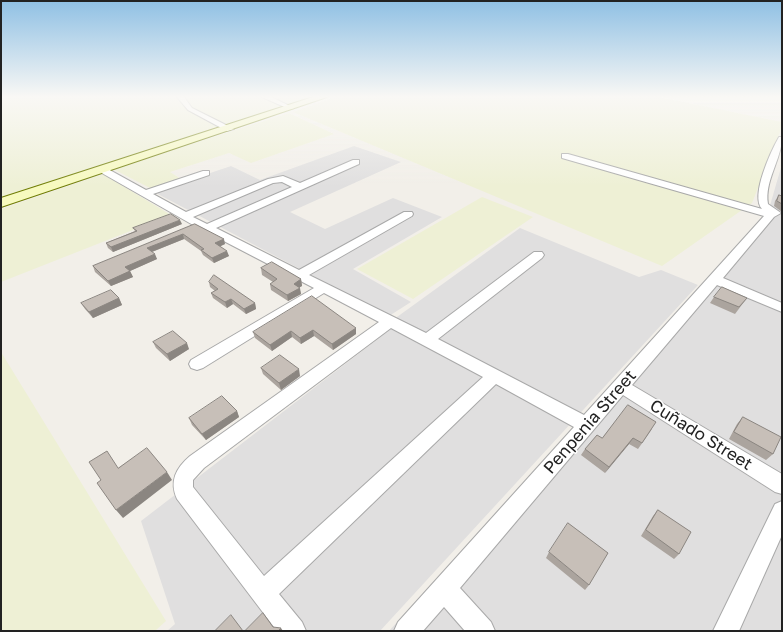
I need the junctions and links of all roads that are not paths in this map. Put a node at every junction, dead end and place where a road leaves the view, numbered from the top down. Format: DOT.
graph roads {
  1 [pos="225,126"];
  2 [pos="237,126"];
  3 [pos="230,129"];
  4 [pos="782,140"];
  5 [pos="779,153"];
  6 [pos="565,156"];
  7 [pos="356,162"];
  8 [pos="103,170"];
  9 [pos="206,173"];
  10 [pos="302,187"];
  11 [pos="147,193"];
  12 [pos="1,203"];
  13 [pos="408,214"];
  14 [pos="775,214"];
  15 [pos="186,216"];
  16 [pos="202,226"];
  17 [pos="183,229"];
  18 [pos="538,255"];
  19 [pos="299,276"];
  20 [pos="714,279"];
  21 [pos="323,288"];
  22 [pos="782,308"];
  23 [pos="390,321"];
  24 [pos="427,340"];
  25 [pos="197,364"];
  26 [pos="494,376"];
  27 [pos="621,386"];
  28 [pos="588,426"];
  29 [pos="782,485"];
  30 [pos="782,511"];
  31 [pos="444,589"];
  32 [pos="263,593"];
  33 [pos="293,631"];
  34 [pos="407,631"];
  35 [pos="482,631"];
  36 [pos="726,631"];
  1 -- 3 [label="street"];
  2 -- 3 [label="main road"];
  3 -- 8 [label="main road"];
  4 -- 5 [label="street"];
  5 -- 14 [label="street"];
  6 -- 14 [label="street"];
  7 -- 10 [label="street"];
  8 -- 11 [label="street"];
  8 -- 12 [label="main road"];
  9 -- 11 [label="street"];
  10 -- 15 [label="street"];
  10 -- 16 [label="street"];
  11 -- 15 [label="street"];
  13 -- 19 [label="street"];
  14 -- 20 [label="street, Penpenia Street"];
  15 -- 16 [label="street"];
  16 -- 17 [label="street"];
  16 -- 19 [label="street"];
  18 -- 24 [label="street"];
  19 -- 21 [label="street"];
  20 -- 22 [label="street"];
  20 -- 27 [label="street, Penpenia Street"];
  21 -- 23 [label="street"];
  21 -- 25 [label="street"];
  23 -- 24 [label="street"];
  23 -- 32 [label="street"];
  24 -- 26 [label="street"];
  26 -- 28 [label="street"];
  26 -- 32 [label="street"];
  27 -- 28 [label="street, Penpenia Street"];
  27 -- 29 [label="street, Cuñado Street"];
  28 -- 31 [label="street, Penpenia Street"];
  30 -- 36 [label="street"];
  31 -- 34 [label="street, Penpenia Street"];
  31 -- 35 [label="street"];
  32 -- 33 [label="street"];
}
